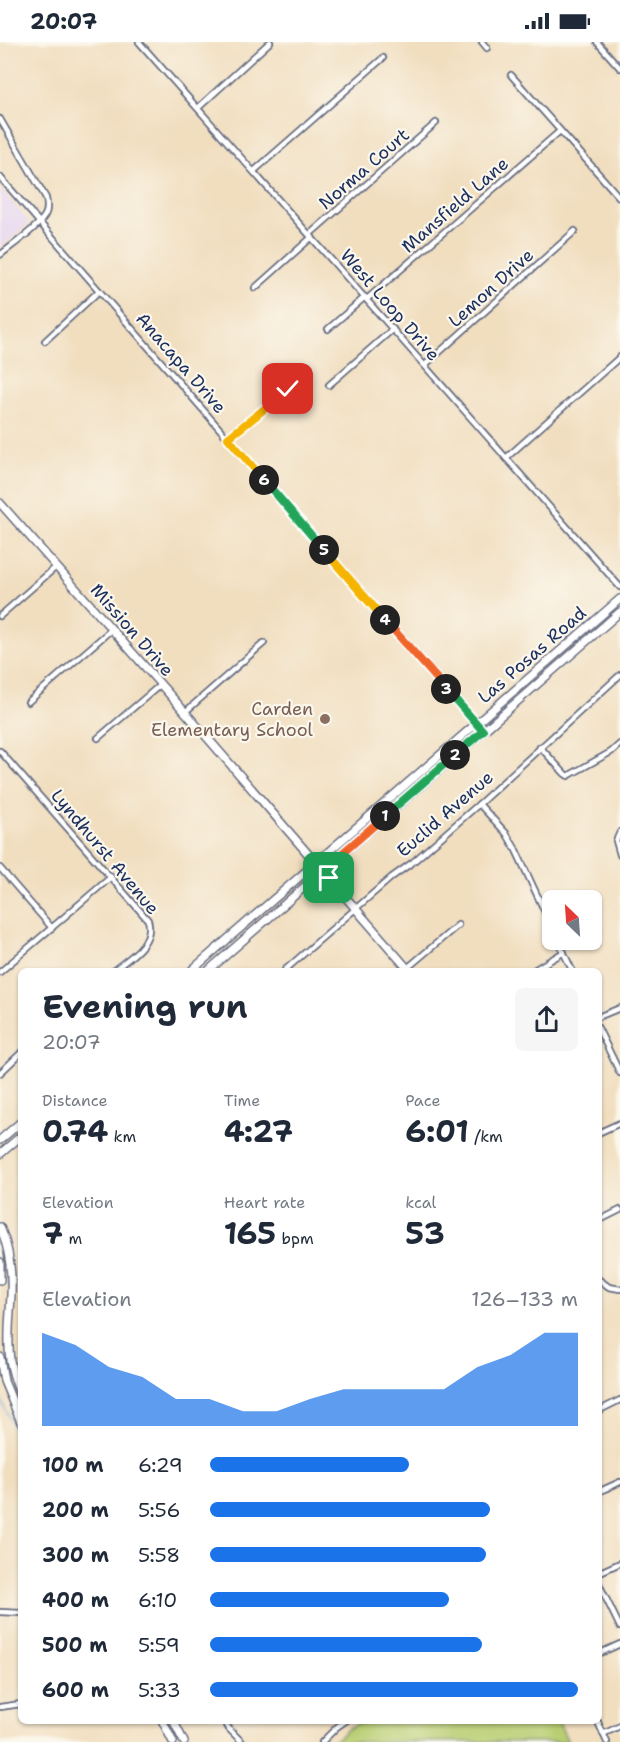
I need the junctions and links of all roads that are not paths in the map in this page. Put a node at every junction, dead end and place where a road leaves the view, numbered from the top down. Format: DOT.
graph roads {
  1 [pos="270,42"];
  2 [pos="482,42"];
  3 [pos="597,42"];
  4 [pos="141,43"];
  5 [pos="487,48"];
  6 [pos="383,58"];
  7 [pos="620,68"];
  8 [pos="511,75"];
  9 [pos="198,108"];
  10 [pos="0,119"];
  11 [pos="436,123"];
  12 [pos="560,130"];
  13 [pos="254,171"];
  14 [pos="0,177"];
  15 [pos="620,198"];
  16 [pos="40,222"];
  17 [pos="575,231"];
  18 [pos="311,236"];
  19 [pos="0,255"];
  20 [pos="255,288"];
  21 [pos="99,291"];
  22 [pos="366,298"];
  23 [pos="328,328"];
  24 [pos="393,329"];
  25 [pos="45,341"];
  26 [pos="620,357"];
  27 [pos="425,365"];
  28 [pos="329,385"];
  29 [pos="288,389"];
  30 [pos="228,438"];
  31 [pos="506,458"];
  32 [pos="0,504"];
  33 [pos="56,567"];
  34 [pos="620,587"];
  35 [pos="620,599"];
  36 [pos="620,612"];
  37 [pos="0,616"];
  38 [pos="111,629"];
  39 [pos="264,643"];
  40 [pos="620,675"];
  41 [pos="160,684"];
  42 [pos="28,702"];
  43 [pos="185,712"];
  44 [pos="477,723"];
  45 [pos="483,731"];
  46 [pos="98,738"];
  47 [pos="620,744"];
  48 [pos="540,747"];
  49 [pos="0,751"];
  50 [pos="479,804"];
  51 [pos="619,834"];
  52 [pos="620,855"];
  53 [pos="315,863"];
  54 [pos="0,868"];
  55 [pos="322,871"];
  56 [pos="111,878"];
  57 [pos="542,906"];
  58 [pos="356,908"];
  59 [pos="458,925"];
  60 [pos="52,928"];
  61 [pos="564,952"];
  62 [pos="116,968"];
  63 [pos="194,968"];
  64 [pos="210,968"];
  65 [pos="287,968"];
  66 [pos="405,968"];
  67 [pos="407,968"];
  68 [pos="537,968"];
  69 [pos="571,968"];
  70 [pos="0,972"];
  71 [pos="620,1008"];
  72 [pos="602,1015"];
  73 [pos="602,1036"];
  74 [pos="18,1056"];
  75 [pos="0,1072"];
  76 [pos="620,1072"];
  77 [pos="620,1123"];
  78 [pos="18,1125"];
  79 [pos="602,1131"];
  80 [pos="18,1139"];
  81 [pos="0,1140"];
  82 [pos="0,1154"];
  83 [pos="620,1210"];
  84 [pos="602,1219"];
  85 [pos="0,1227"];
  86 [pos="0,1262"];
  87 [pos="0,1280"];
  88 [pos="602,1282"];
  89 [pos="620,1289"];
  90 [pos="0,1357"];
  91 [pos="18,1388"];
  92 [pos="620,1400"];
  93 [pos="602,1409"];
  94 [pos="18,1415"];
  95 [pos="620,1482"];
  96 [pos="602,1490"];
  97 [pos="620,1563"];
  98 [pos="602,1571"];
  99 [pos="602,1590"];
  100 [pos="0,1612"];
  101 [pos="18,1613"];
  102 [pos="620,1627"];
  103 [pos="620,1644"];
  104 [pos="602,1652"];
  105 [pos="18,1704"];
  106 [pos="0,1707"];
  107 [pos="164,1724"];
  108 [pos="175,1724"];
  109 [pos="226,1724"];
  110 [pos="341,1724"];
  111 [pos="599,1724"];
  112 [pos="620,1726"];
  113 [pos="603,1734"];
  114 [pos="173,1742"];
  115 [pos="184,1742"];
  116 [pos="242,1742"];
  117 [pos="322,1742"];
  118 [pos="607,1742"];
  1 -- 9 [label="street"];
  2 -- 5 [label="street"];
  3 -- 7 [label="street"];
  4 -- 9 [label="street, West Loop Drive"];
  6 -- 13 [label="street"];
  8 -- 12 [label="street"];
  9 -- 13 [label="street, West Loop Drive"];
  10 -- 16 [label="street"];
  11 -- 18 [label="street, Norma Court"];
  12 -- 15 [label="street"];
  12 -- 22 [label="street, Mansfield Lane"];
  13 -- 18 [label="street, West Loop Drive"];
  14 -- 16 [label="street, Anacapa Drive"];
  16 -- 19 [label="street"];
  16 -- 21 [label="street, Anacapa Drive"];
  17 -- 27 [label="street, Lemon Drive"];
  18 -- 20 [label="street, Norma Court"];
  18 -- 22 [label="street, West Loop Drive"];
  21 -- 25 [label="street"];
  21 -- 30 [label="street, Anacapa Drive"];
  22 -- 23 [label="street, Mansfield Lane"];
  22 -- 24 [label="street, West Loop Drive"];
  24 -- 27 [label="street, West Loop Drive"];
  24 -- 28 [label="street"];
  26 -- 31 [label="street"];
  27 -- 31 [label="street, West Loop Drive"];
  29 -- 30 [label="street"];
  30 -- 44 [label="street, Anacapa Drive"];
  31 -- 34 [label="street, West Loop Drive"];
  32 -- 33 [label="main road, Mission Drive"];
  33 -- 37 [label="street"];
  33 -- 38 [label="main road, Mission Drive"];
  35 -- 44 [label="main road, Las Posas Road"];
  36 -- 45 [label="main road, Las Posas Road"];
  38 -- 41 [label="main road, Mission Drive"];
  38 -- 42 [label="street"];
  39 -- 43 [label="street"];
  40 -- 48 [label="street, Euclid Avenue"];
  41 -- 43 [label="main road, Mission Drive"];
  41 -- 46 [label="street"];
  43 -- 53 [label="main road, Mission Drive"];
  44 -- 45 [label="street, Anacapa Drive"];
  44 -- 53 [label="main road, Las Posas Road"];
  45 -- 55 [label="main road, Las Posas Road"];
  47 -- 48 [label="street"];
  48 -- 50 [label="street, Euclid Avenue"];
  49 -- 56 [label="street, Lyndhurst Avenue"];
  50 -- 57 [label="street"];
  50 -- 58 [label="street, Euclid Avenue"];
  51 -- 52 [label="street"];
  53 -- 55 [label="main road, Mission Drive"];
  53 -- 63 [label="main road, Las Posas Road"];
  54 -- 60 [label="street"];
  55 -- 58 [label="main road, Mission Drive"];
  55 -- 64 [label="main road, Las Posas Road"];
  56 -- 60 [label="street"];
  56 -- 62 [label="street, Lyndhurst Avenue"];
  58 -- 65 [label="street, Euclid Avenue"];
  58 -- 66 [label="main road, Mission Drive"];
  59 -- 67 [label="street"];
  60 -- 70 [label="street"];
  61 -- 68 [label="street"];
  61 -- 69 [label="street"];
  71 -- 72 [label="street"];
  73 -- 76 [label="street"];
  74 -- 75 [label="street"];
  77 -- 79 [label="street"];
  78 -- 81 [label="main road"];
  80 -- 82 [label="main road"];
  83 -- 84 [label="street"];
  85 -- 91 [label="main road"];
  86 -- 87 [label="main road"];
  88 -- 89 [label="street"];
  90 -- 94 [label="main road"];
  92 -- 93 [label="street"];
  95 -- 96 [label="street"];
  97 -- 98 [label="street"];
  99 -- 102 [label="street"];
  100 -- 101 [label="street"];
  103 -- 104 [label="street"];
  105 -- 106 [label="street"];
  107 -- 114 [label="main road"];
  108 -- 115 [label="main road"];
  109 -- 116 [label="street"];
  110 -- 117 [label="street"];
  111 -- 113 [label="street"];
  112 -- 113 [label="street"];
  113 -- 118 [label="street"];
}
